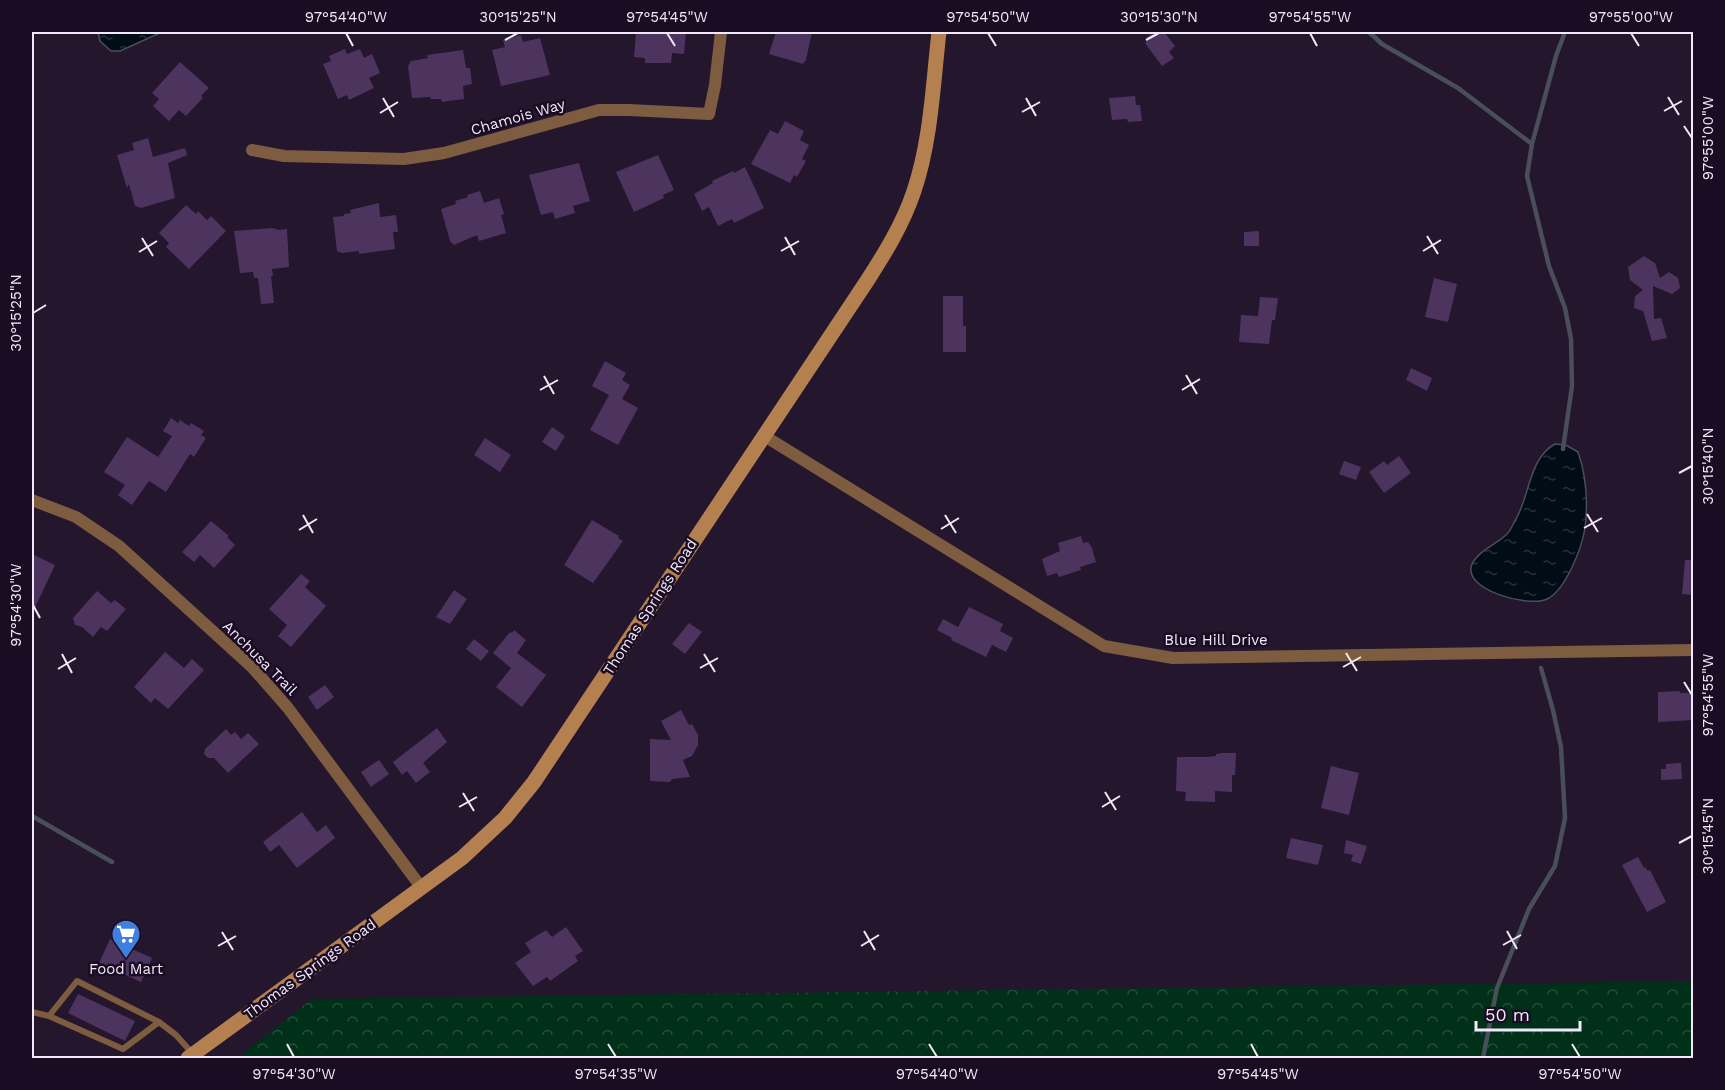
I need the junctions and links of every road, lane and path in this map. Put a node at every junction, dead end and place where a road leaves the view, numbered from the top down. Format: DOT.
graph roads {
  1 [pos="721,32"];
  2 [pos="939,32"];
  3 [pos="252,150"];
  4 [pos="764,435"];
  5 [pos="32,500"];
  6 [pos="1694,650"];
  7 [pos="421,887"];
  8 [pos="32,1012"];
  9 [pos="49,1016"];
  10 [pos="159,1022"];
  11 [pos="191,1057"];
  1 -- 3 [label="street, Chamois Way"];
  2 -- 4 [label="street, Thomas Springs Road"];
  4 -- 6 [label="street, Blue Hill Drive"];
  4 -- 7 [label="street, Thomas Springs Road"];
  5 -- 7 [label="street, Anchusa Trail"];
  7 -- 11 [label="street, Thomas Springs Road"];
  8 -- 9 [label="lane"];
  9 -- 10 [label="lane"];
  9 -- 10 [label="lane"];
  10 -- 11 [label="lane"];
}
